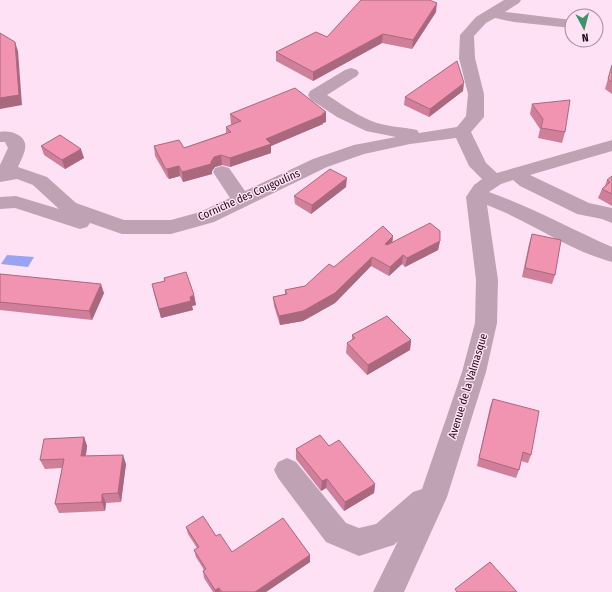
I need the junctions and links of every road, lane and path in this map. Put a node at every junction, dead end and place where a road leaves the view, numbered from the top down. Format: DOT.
graph roads {
  1 [pos="514,0"];
  2 [pos="493,13"];
  3 [pos="564,23"];
  4 [pos="351,74"];
  5 [pos="462,132"];
  6 [pos="0,137"];
  7 [pos="424,137"];
  8 [pos="612,145"];
  9 [pos="222,172"];
  10 [pos="3,176"];
  11 [pos="496,183"];
  12 [pos="241,200"];
  13 [pos="0,203"];
  14 [pos="612,216"];
  15 [pos="113,224"];
  16 [pos="612,255"];
  17 [pos="288,470"];
  18 [pos="433,497"];
  19 [pos="388,592"];
  1 -- 2 [label="street"];
  2 -- 3 [label="street"];
  2 -- 5 [label="street"];
  4 -- 7 [label="street"];
  5 -- 7 [label="street, Corniche des Cougoulins"];
  5 -- 11 [label="street"];
  6 -- 10 [label="street"];
  7 -- 12 [label="street, Corniche des Cougoulins"];
  8 -- 11 [label="street"];
  9 -- 12 [label="street"];
  10 -- 15 [label="street, Corniche des Cougoulins"];
  11 -- 14 [label="street"];
  11 -- 16 [label="street"];
  11 -- 18 [label="street, Avenue de la Valmasque"];
  12 -- 15 [label="street, Corniche des Cougoulins"];
  13 -- 15 [label="street"];
  17 -- 18 [label="street"];
  18 -- 19 [label="street, Avenue de la Valmasque"];
}
